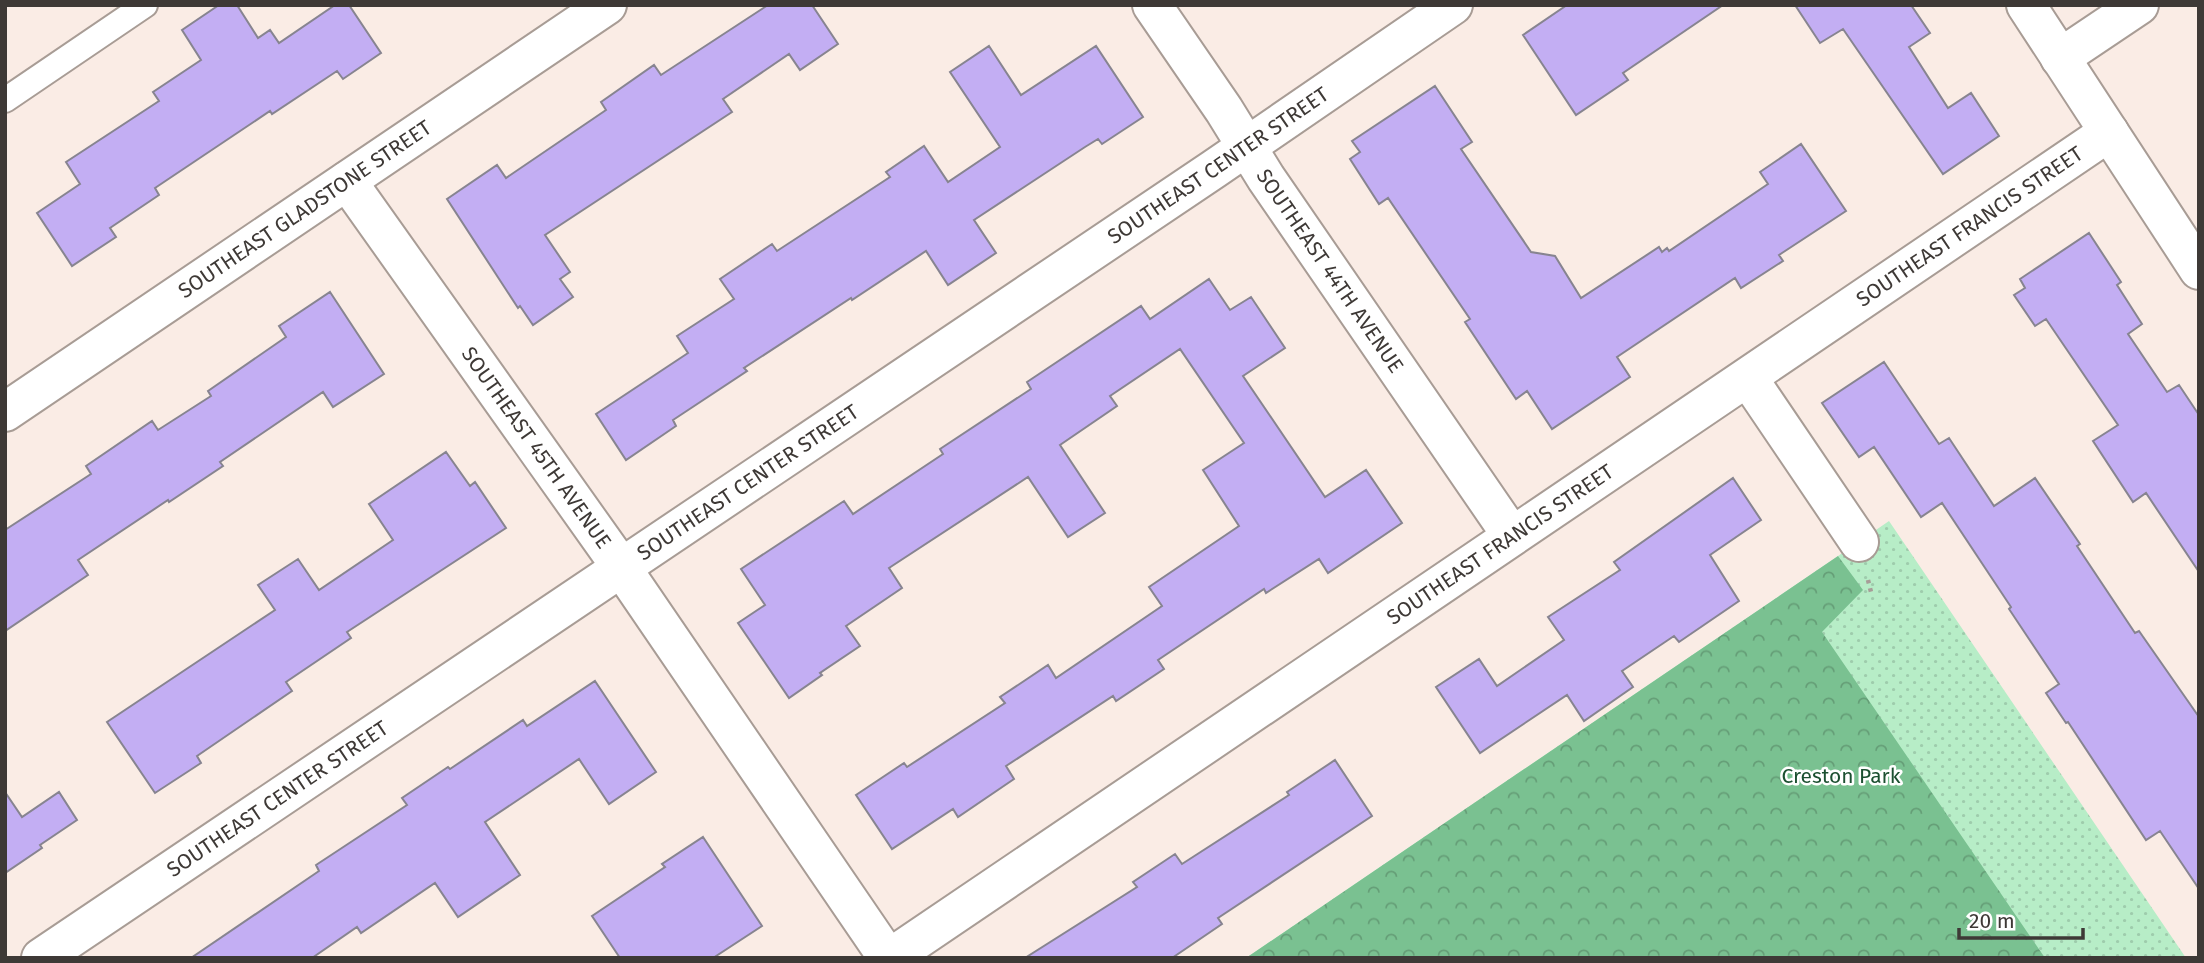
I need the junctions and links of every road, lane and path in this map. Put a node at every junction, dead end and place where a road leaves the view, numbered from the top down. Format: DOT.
graph roads {
  1 [pos="145,5"];
  2 [pos="607,5"];
  3 [pos="1152,5"];
  4 [pos="1453,5"];
  5 [pos="2026,5"];
  6 [pos="2139,5"];
  7 [pos="2060,58"];
  8 [pos="5,100"];
  9 [pos="2109,132"];
  10 [pos="1247,146"];
  11 [pos="347,181"];
  12 [pos="2199,270"];
  13 [pos="1748,378"];
  14 [pos="5,412"];
  15 [pos="1512,536"];
  16 [pos="1859,542"];
  17 [pos="621,567"];
  18 [pos="41,958"];
  19 [pos="889,958"];
  1 -- 8 [label="lane"];
  2 -- 11 [label="street, SOUTHEAST GLADSTONE STREET"];
  3 -- 10 [label="street, SOUTHEAST 44TH AVENUE"];
  4 -- 10 [label="street, SOUTHEAST CENTER STREET"];
  5 -- 7 [label="street"];
  6 -- 7 [label="street"];
  7 -- 9 [label="street"];
  9 -- 12 [label="street"];
  9 -- 13 [label="street, SOUTHEAST FRANCIS STREET"];
  10 -- 15 [label="street, SOUTHEAST 44TH AVENUE"];
  10 -- 17 [label="street, SOUTHEAST CENTER STREET"];
  11 -- 14 [label="street, SOUTHEAST GLADSTONE STREET"];
  11 -- 17 [label="street, SOUTHEAST 45TH AVENUE"];
  13 -- 15 [label="street, SOUTHEAST FRANCIS STREET"];
  13 -- 16 [label="street"];
  15 -- 19 [label="street, SOUTHEAST FRANCIS STREET"];
  17 -- 18 [label="street, SOUTHEAST CENTER STREET"];
  17 -- 19 [label="street, SOUTHEAST 45TH AVENUE"];
}
